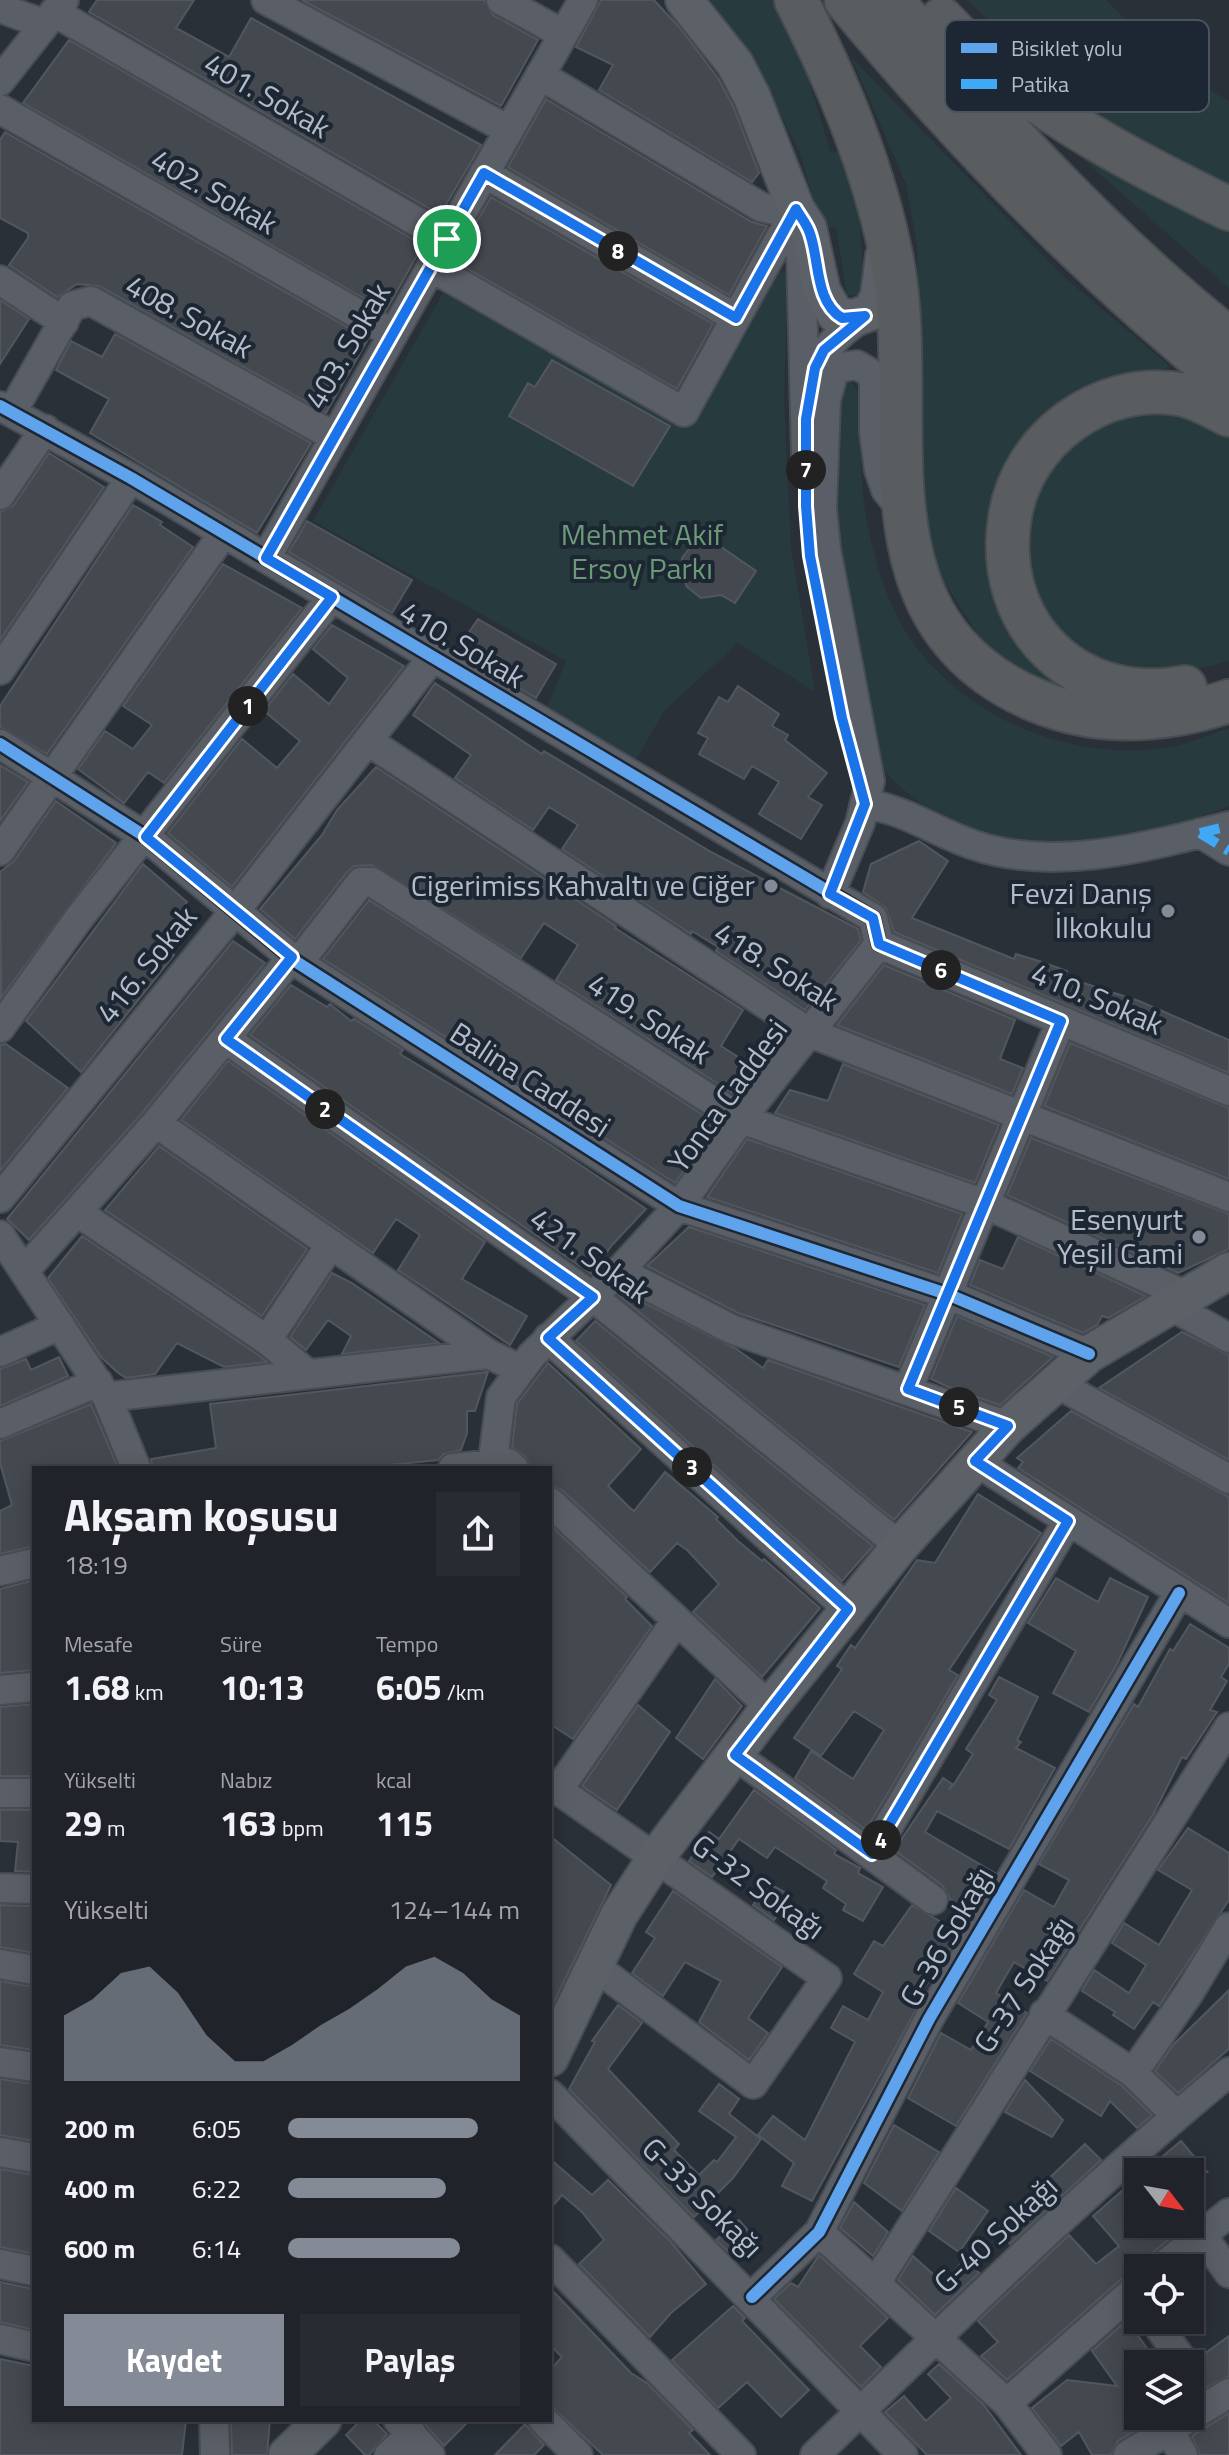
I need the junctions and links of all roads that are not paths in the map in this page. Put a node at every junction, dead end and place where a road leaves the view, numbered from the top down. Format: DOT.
graph roads {
  1 [pos="266,0"];
  2 [pos="501,0"];
  3 [pos="583,0"];
  4 [pos="684,0"];
  5 [pos="796,0"];
  6 [pos="846,0"];
  7 [pos="891,0"];
  8 [pos="925,0"];
  9 [pos="0,8"];
  10 [pos="54,12"];
  11 [pos="945,22"];
  12 [pos="563,34"];
  13 [pos="945,62"];
  14 [pos="540,75"];
  15 [pos="0,81"];
  16 [pos="0,109"];
  17 [pos="990,112"];
  18 [pos="1050,112"];
  19 [pos="509,130"];
  20 [pos="484,173"];
  21 [pos="796,209"];
  22 [pos="1229,209"];
  23 [pos="884,230"];
  24 [pos="447,239"];
  25 [pos="431,267"];
  26 [pos="0,280"];
  27 [pos="865,316"];
  28 [pos="736,318"];
  29 [pos="64,322"];
  30 [pos="393,334"];
  31 [pos="1229,339"];
  32 [pos="1229,383"];
  33 [pos="6,409"];
  34 [pos="1229,415"];
  35 [pos="806,419"];
  36 [pos="45,429"];
  37 [pos="335,437"];
  38 [pos="131,478"];
  39 [pos="0,495"];
  40 [pos="901,508"];
  41 [pos="223,534"];
  42 [pos="266,558"];
  43 [pos="332,597"];
  44 [pos="432,658"];
  45 [pos="0,670"];
  46 [pos="1229,676"];
  47 [pos="1229,701"];
  48 [pos="368,741"];
  49 [pos="0,744"];
  50 [pos="52,775"];
  51 [pos="865,804"];
  52 [pos="1229,826"];
  53 [pos="1200,833"];
  54 [pos="146,837"];
  55 [pos="0,851"];
  56 [pos="1229,851"];
  57 [pos="830,894"];
  58 [pos="235,911"];
  59 [pos="879,944"];
  60 [pos="295,960"];
  61 [pos="1061,1021"];
  62 [pos="0,1028"];
  63 [pos="808,1032"];
  64 [pos="226,1039"];
  65 [pos="1229,1091"];
  66 [pos="1021,1117"];
  67 [pos="741,1119"];
  68 [pos="156,1123"];
  69 [pos="1229,1197"];
  70 [pos="0,1198"];
  71 [pos="985,1204"];
  72 [pos="679,1206"];
  73 [pos="77,1212"];
  74 [pos="0,1235"];
  75 [pos="331,1244"];
  76 [pos="25,1270"];
  77 [pos="619,1271"];
  78 [pos="1229,1271"];
  79 [pos="947,1294"];
  80 [pos="593,1297"];
  81 [pos="1179,1301"];
  82 [pos="60,1325"];
  83 [pos="548,1338"];
  84 [pos="1229,1338"];
  85 [pos="267,1340"];
  86 [pos="0,1352"];
  87 [pos="489,1354"];
  88 [pos="1089,1354"];
  89 [pos="521,1370"];
  90 [pos="307,1373"];
  91 [pos="1056,1383"];
  92 [pos="908,1389"];
  93 [pos="102,1390"];
  94 [pos="0,1424"];
  95 [pos="1008,1426"];
  96 [pos="975,1461"];
  97 [pos="135,1466"];
  98 [pos="499,1466"];
  99 [pos="1229,1479"];
  100 [pos="552,1504"];
  101 [pos="1068,1521"];
  102 [pos="900,1546"];
  103 [pos="32,1563"];
  104 [pos="0,1571"];
  105 [pos="1179,1593"];
  106 [pos="848,1609"];
  107 [pos="676,1621"];
  108 [pos="1229,1623"];
  109 [pos="32,1687"];
  110 [pos="0,1690"];
  111 [pos="770,1707"];
  112 [pos="1229,1727"];
  113 [pos="735,1755"];
  114 [pos="554,1790"];
  115 [pos="0,1793"];
  116 [pos="32,1793"];
  117 [pos="872,1854"];
  118 [pos="657,1856"];
  119 [pos="0,1888"];
  120 [pos="32,1889"];
  121 [pos="933,1900"];
  122 [pos="1229,1927"];
  123 [pos="0,1964"];
  124 [pos="593,1965"];
  125 [pos="32,1970"];
  126 [pos="1044,2014"];
  127 [pos="552,2054"];
  128 [pos="0,2062"];
  129 [pos="32,2067"];
  130 [pos="1229,2072"];
  131 [pos="1133,2073"];
  132 [pos="552,2096"];
  133 [pos="1176,2115"];
  134 [pos="0,2152"];
  135 [pos="32,2158"];
  136 [pos="1229,2213"];
  137 [pos="819,2232"];
  138 [pos="1204,2232"];
  139 [pos="1196,2238"];
  140 [pos="1204,2238"];
  141 [pos="1177,2254"];
  142 [pos="552,2261"];
  143 [pos="0,2264"];
  144 [pos="32,2271"];
  145 [pos="1229,2273"];
  146 [pos="877,2281"];
  147 [pos="752,2297"];
  148 [pos="1124,2302"];
  149 [pos="936,2337"];
  150 [pos="0,2339"];
  151 [pos="32,2347"];
  152 [pos="1204,2384"];
  153 [pos="1220,2397"];
  154 [pos="1007,2403"];
  155 [pos="862,2410"];
  156 [pos="214,2422"];
  157 [pos="321,2422"];
  158 [pos="545,2422"];
  159 [pos="1167,2430"];
  160 [pos="1170,2430"];
  161 [pos="413,2436"];
  162 [pos="215,2455"];
  163 [pos="287,2455"];
  164 [pos="389,2455"];
  165 [pos="578,2455"];
  166 [pos="741,2455"];
  167 [pos="815,2455"];
  168 [pos="903,2455"];
  169 [pos="1047,2455"];
  170 [pos="1128,2455"];
  171 [pos="1183,2455"];
  1 -- 19 [label="street"];
  2 -- 12 [label="street"];
  3 -- 12 [label="street, 403. Sokak"];
  4 -- 21 [label="main road"];
  5 -- 23 [label="highway"];
  6 -- 32 [label="highway"];
  7 -- 13 [label="highway"];
  8 -- 11 [label="highway"];
  9 -- 10 [label="street, 401. Sokak"];
  10 -- 15 [label="street"];
  10 -- 24 [label="street, 401. Sokak"];
  12 -- 14 [label="street, 403. Sokak"];
  14 -- 19 [label="street, 403. Sokak"];
  14 -- 21 [label="street"];
  16 -- 30 [label="street, 402. Sokak"];
  17 -- 31 [label="highway"];
  18 -- 22 [label="highway"];
  19 -- 20 [label="street, 403. Sokak"];
  20 -- 24 [label="street, 403. Sokak"];
  20 -- 28 [label="street"];
  21 -- 27 [label="main road"];
  21 -- 28 [label="street"];
  21 -- 35 [label="street"];
  23 -- 27 [label="main road"];
  23 -- 40 [label="highway"];
  24 -- 25 [label="street, 403. Sokak"];
  25 -- 28 [label="street"];
  25 -- 30 [label="street, 403. Sokak"];
  26 -- 29 [label="street"];
  27 -- 35 [label="street"];
  29 -- 33 [label="street, 408. Sokak"];
  29 -- 37 [label="street, 408. Sokak"];
  30 -- 37 [label="street, 403. Sokak"];
  33 -- 36 [label="street, 410. Sokak"];
  34 -- 46 [label="highway"];
  35 -- 51 [label="street"];
  36 -- 38 [label="street, 410. Sokak"];
  36 -- 39 [label="street"];
  37 -- 42 [label="street, 403. Sokak"];
  38 -- 41 [label="street, 410. Sokak"];
  38 -- 45 [label="street"];
  40 -- 47 [label="highway"];
  40 -- 51 [label="street"];
  41 -- 42 [label="street, 410. Sokak"];
  41 -- 50 [label="street"];
  42 -- 43 [label="street, 410. Sokak"];
  43 -- 44 [label="street, 410. Sokak"];
  43 -- 54 [label="street"];
  44 -- 48 [label="street, 416. Sokak"];
  44 -- 57 [label="street, 410. Sokak"];
  48 -- 58 [label="street, 416. Sokak"];
  48 -- 63 [label="street, 418. Sokak"];
  49 -- 50 [label="street, Balina Caddesi"];
  50 -- 54 [label="street, Balina Caddesi"];
  50 -- 55 [label="street"];
  51 -- 53 [label="street"];
  51 -- 57 [label="street"];
  52 -- 53 [label="street"];
  53 -- 56 [label="street"];
  54 -- 58 [label="street, Balina Caddesi"];
  54 -- 62 [label="street"];
  57 -- 59 [label="street, 410. Sokak"];
  58 -- 60 [label="street, Balina Caddesi"];
  58 -- 70 [label="street, 416. Sokak"];
  59 -- 61 [label="street, 410. Sokak"];
  59 -- 63 [label="street, Yonca Caddesi"];
  60 -- 64 [label="street"];
  60 -- 67 [label="street, 419. Sokak"];
  60 -- 72 [label="street, Balina Caddesi"];
  61 -- 65 [label="street, 410. Sokak"];
  61 -- 66 [label="street"];
  63 -- 66 [label="street, 418. Sokak"];
  63 -- 67 [label="street, Yonca Caddesi"];
  64 -- 68 [label="street"];
  64 -- 80 [label="street, 421. Sokak"];
  66 -- 69 [label="street, 418. Sokak"];
  66 -- 71 [label="street"];
  67 -- 71 [label="street, 419. Sokak"];
  67 -- 72 [label="street, Yonca Caddesi"];
  68 -- 73 [label="street"];
  68 -- 75 [label="street"];
  71 -- 79 [label="street"];
  71 -- 81 [label="street, 419. Sokak"];
  72 -- 77 [label="street, Yonca Caddesi"];
  72 -- 79 [label="street, Balina Caddesi"];
  73 -- 76 [label="street"];
  73 -- 85 [label="street"];
  74 -- 76 [label="street"];
  75 -- 85 [label="street"];
  75 -- 87 [label="street"];
  76 -- 82 [label="street"];
  77 -- 80 [label="street, Yonca Caddesi"];
  77 -- 92 [label="street"];
  78 -- 81 [label="main road"];
  79 -- 88 [label="street, Balina Caddesi"];
  79 -- 92 [label="street"];
  80 -- 83 [label="street, Yonca Caddesi"];
  80 -- 102 [label="street, 421. Sokak"];
  81 -- 84 [label="street, 419. Sokak"];
  81 -- 88 [label="main road"];
  82 -- 86 [label="street"];
  82 -- 93 [label="street"];
  83 -- 89 [label="street, Yonca Caddesi"];
  83 -- 106 [label="street"];
  85 -- 90 [label="street"];
  87 -- 89 [label="street"];
  87 -- 90 [label="street"];
  88 -- 91 [label="main road"];
  89 -- 98 [label="street, Yonca Caddesi"];
  90 -- 93 [label="street"];
  91 -- 95 [label="main road"];
  91 -- 99 [label="street"];
  92 -- 95 [label="street"];
  93 -- 94 [label="street"];
  93 -- 97 [label="street"];
  95 -- 96 [label="main road"];
  96 -- 101 [label="street"];
  96 -- 102 [label="main road"];
  100 -- 107 [label="street"];
  101 -- 105 [label="street"];
  101 -- 117 [label="street"];
  102 -- 106 [label="main road"];
  103 -- 104 [label="street"];
  105 -- 108 [label="street"];
  105 -- 137 [label="street, G-36 Sokağı"];
  106 -- 111 [label="main road"];
  107 -- 111 [label="street"];
  107 -- 114 [label="street"];
  109 -- 110 [label="street"];
  111 -- 113 [label="main road"];
  112 -- 126 [label="street, G-37 Sokağı"];
  113 -- 117 [label="street"];
  113 -- 118 [label="main road"];
  114 -- 118 [label="street"];
  115 -- 116 [label="street"];
  117 -- 121 [label="street"];
  118 -- 124 [label="main road"];
  118 -- 124 [label="street, G-32 Sokağı"];
  119 -- 120 [label="street"];
  122 -- 131 [label="street"];
  123 -- 125 [label="street"];
  124 -- 127 [label="main road"];
  126 -- 131 [label="street"];
  126 -- 146 [label="street, G-37 Sokağı"];
  128 -- 129 [label="street"];
  130 -- 133 [label="street, G-40 Sokağı"];
  131 -- 133 [label="street"];
  132 -- 147 [label="street, G-33 Sokağı"];
  133 -- 149 [label="street, G-40 Sokağı"];
  134 -- 135 [label="street"];
  136 -- 138 [label="street"];
  137 -- 146 [label="street"];
  137 -- 147 [label="street, G-36 Sokağı"];
  139 -- 141 [label="street"];
  140 -- 145 [label="street"];
  142 -- 166 [label="street"];
  143 -- 144 [label="street"];
  146 -- 149 [label="street"];
  147 -- 155 [label="street, G-33 Sokağı"];
  148 -- 154 [label="street"];
  149 -- 154 [label="street"];
  149 -- 155 [label="street, G-40 Sokağı"];
  150 -- 151 [label="street"];
  152 -- 153 [label="street"];
  154 -- 169 [label="street"];
  155 -- 167 [label="street, G-40 Sokağı"];
  155 -- 168 [label="street, G-33 Sokağı"];
  156 -- 162 [label="street"];
  157 -- 163 [label="main road"];
  158 -- 165 [label="street"];
  159 -- 170 [label="street"];
  160 -- 171 [label="street"];
  161 -- 164 [label="street"];
}
